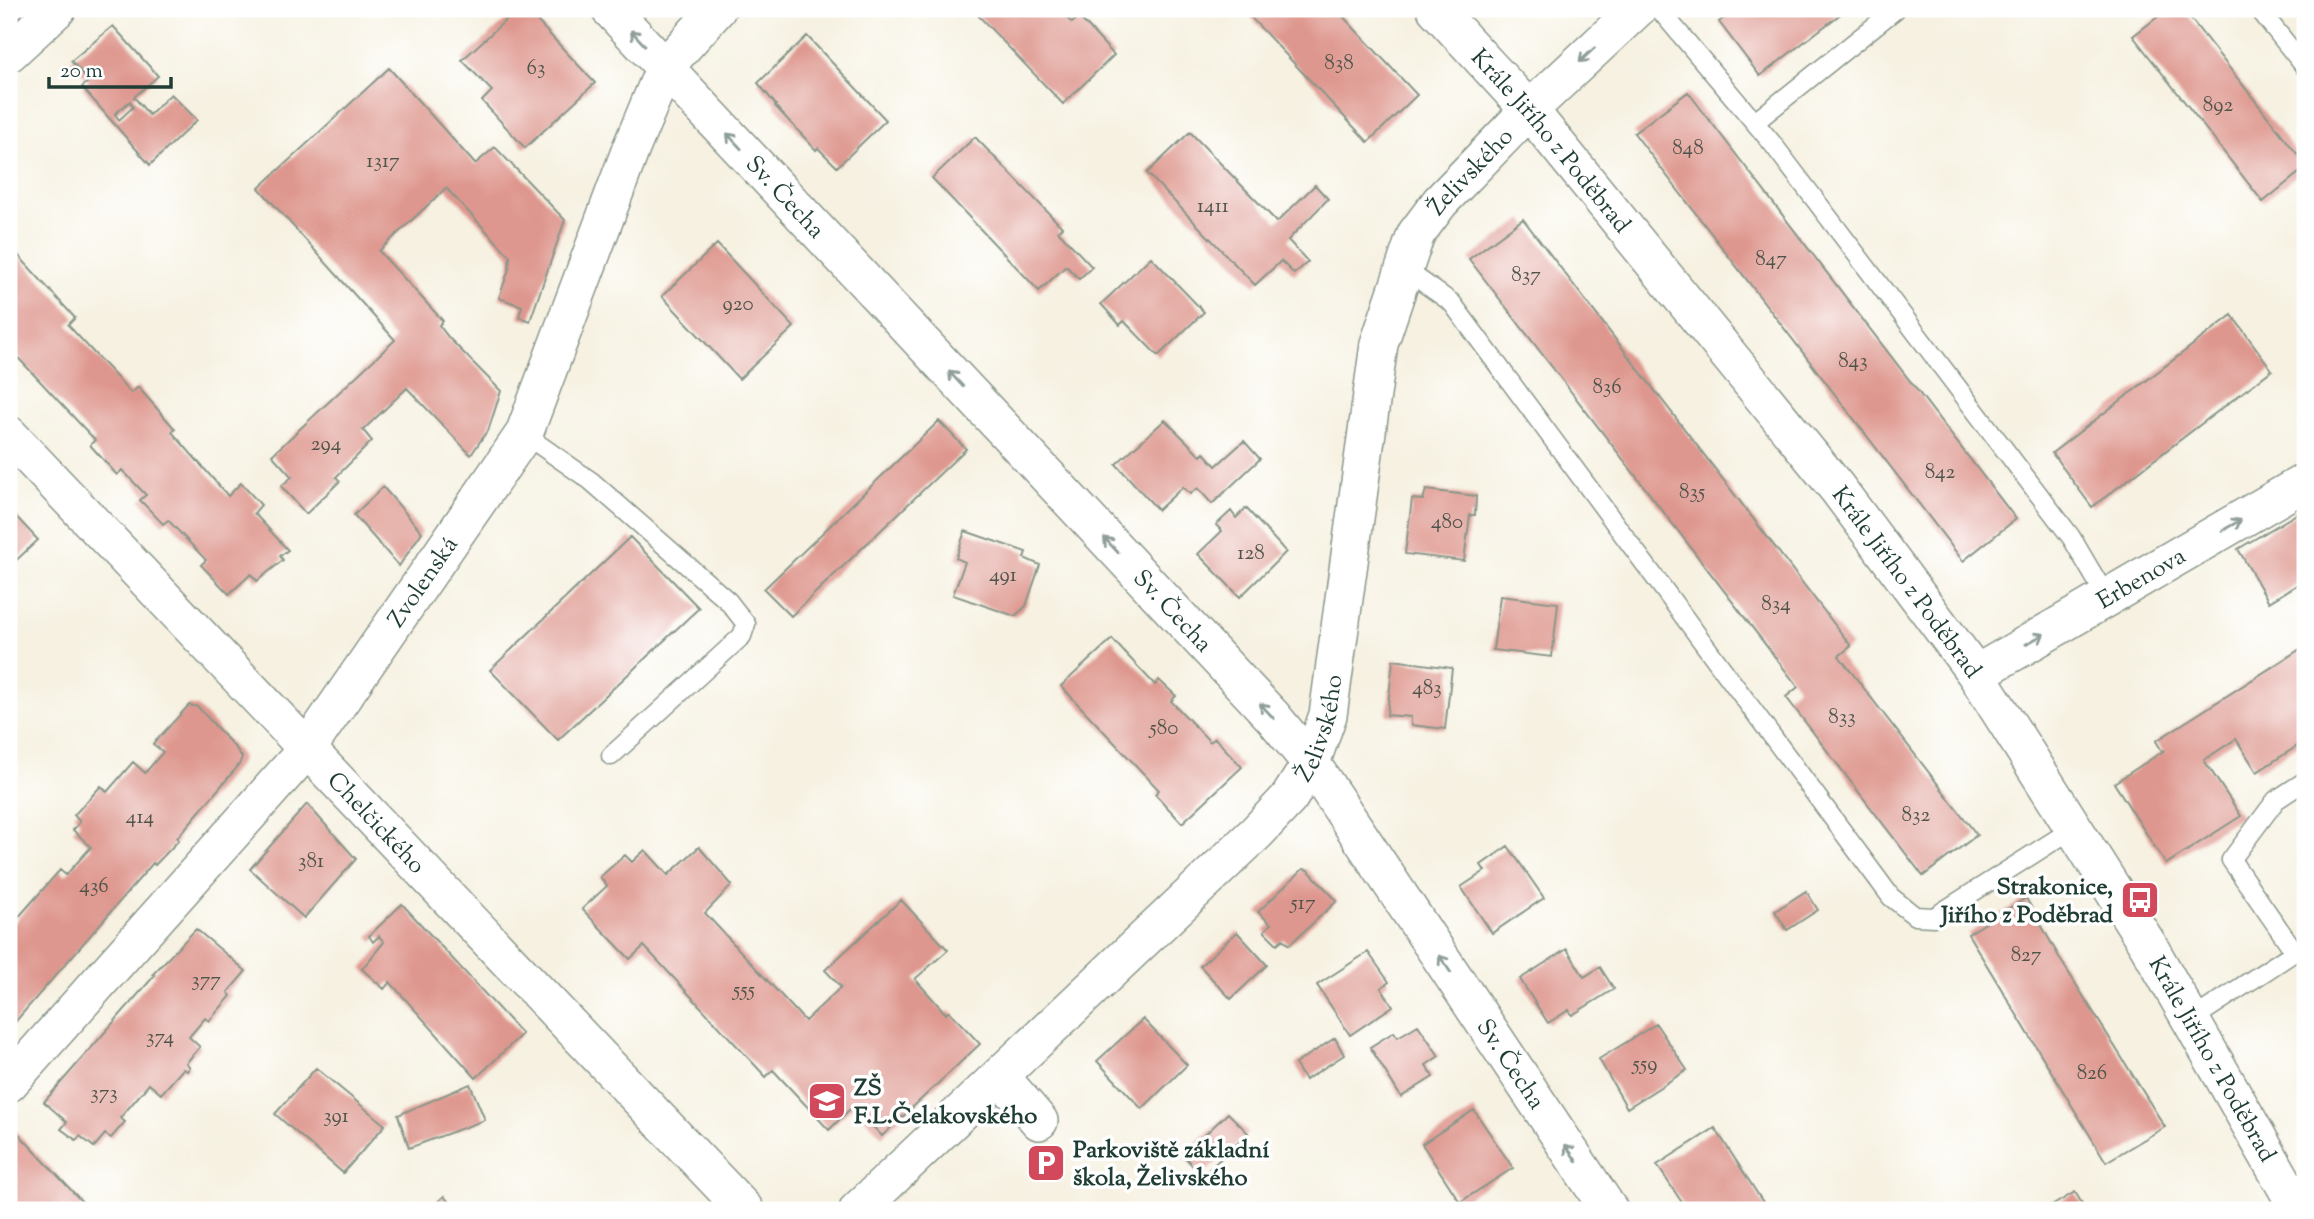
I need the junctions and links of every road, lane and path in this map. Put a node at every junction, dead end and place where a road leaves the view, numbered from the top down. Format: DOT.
graph roads {
  1 [pos="57,9"];
  2 [pos="610,9"];
  3 [pos="717,9"];
  4 [pos="1436,9"];
  5 [pos="1637,9"];
  6 [pos="1659,9"];
  7 [pos="1896,9"];
  8 [pos="2259,9"];
  9 [pos="9,53"];
  10 [pos="665,67"];
  11 [pos="2305,67"];
  12 [pos="1529,110"];
  13 [pos="1755,122"];
  14 [pos="1403,268"];
  15 [pos="524,434"];
  16 [pos="9,435"];
  17 [pos="2305,482"];
  18 [pos="2107,598"];
  19 [pos="1976,674"];
  20 [pos="307,750"];
  21 [pos="611,756"];
  22 [pos="1311,763"];
  23 [pos="2305,781"];
  24 [pos="2074,828"];
  25 [pos="2300,948"];
  26 [pos="2191,1020"];
  27 [pos="1000,1076"];
  28 [pos="9,1083"];
  29 [pos="1039,1121"];
  30 [pos="745,1210"];
  31 [pos="858,1210"];
  32 [pos="1609,1210"];
  33 [pos="2299,1210"];
  1 -- 9 [label="street"];
  10 -- 2 [label="street, Sv. Čecha, one-way"];
  3 -- 10 [label="street, Zvolenská"];
  4 -- 12 [label="street, Krále Jiřího z Poděbrad"];
  5 -- 12 [label="street, Želivského, one-way"];
  6 -- 13 [label="lane"];
  7 -- 13 [label="lane"];
  8 -- 11 [label="lane"];
  10 -- 15 [label="street, Zvolenská"];
  22 -- 10 [label="street, Sv. Čecha, one-way"];
  12 -- 14 [label="street, Želivského"];
  12 -- 19 [label="street, Krále Jiřího z Poděbrad"];
  13 -- 18 [label="lane"];
  14 -- 22 [label="street, Želivského"];
  14 -- 24 [label="lane"];
  15 -- 20 [label="street, Zvolenská"];
  15 -- 21 [label="lane"];
  16 -- 20 [label="street, Chelčického"];
  18 -- 17 [label="street, Erbenova, one-way"];
  19 -- 18 [label="street, Erbenova, one-way"];
  19 -- 24 [label="street, Krále Jiřího z Poděbrad"];
  20 -- 28 [label="street, Zvolenská"];
  20 -- 30 [label="street, Chelčického"];
  22 -- 27 [label="street, Želivského"];
  32 -- 22 [label="street, Sv. Čecha, one-way"];
  23 -- 25 [label="lane"];
  24 -- 26 [label="street, Krále Jiřího z Poděbrad"];
  25 -- 26 [label="lane"];
  26 -- 33 [label="street, Krále Jiřího z Poděbrad"];
  27 -- 29 [label="street"];
  27 -- 31 [label="street, Želivského"];
}
